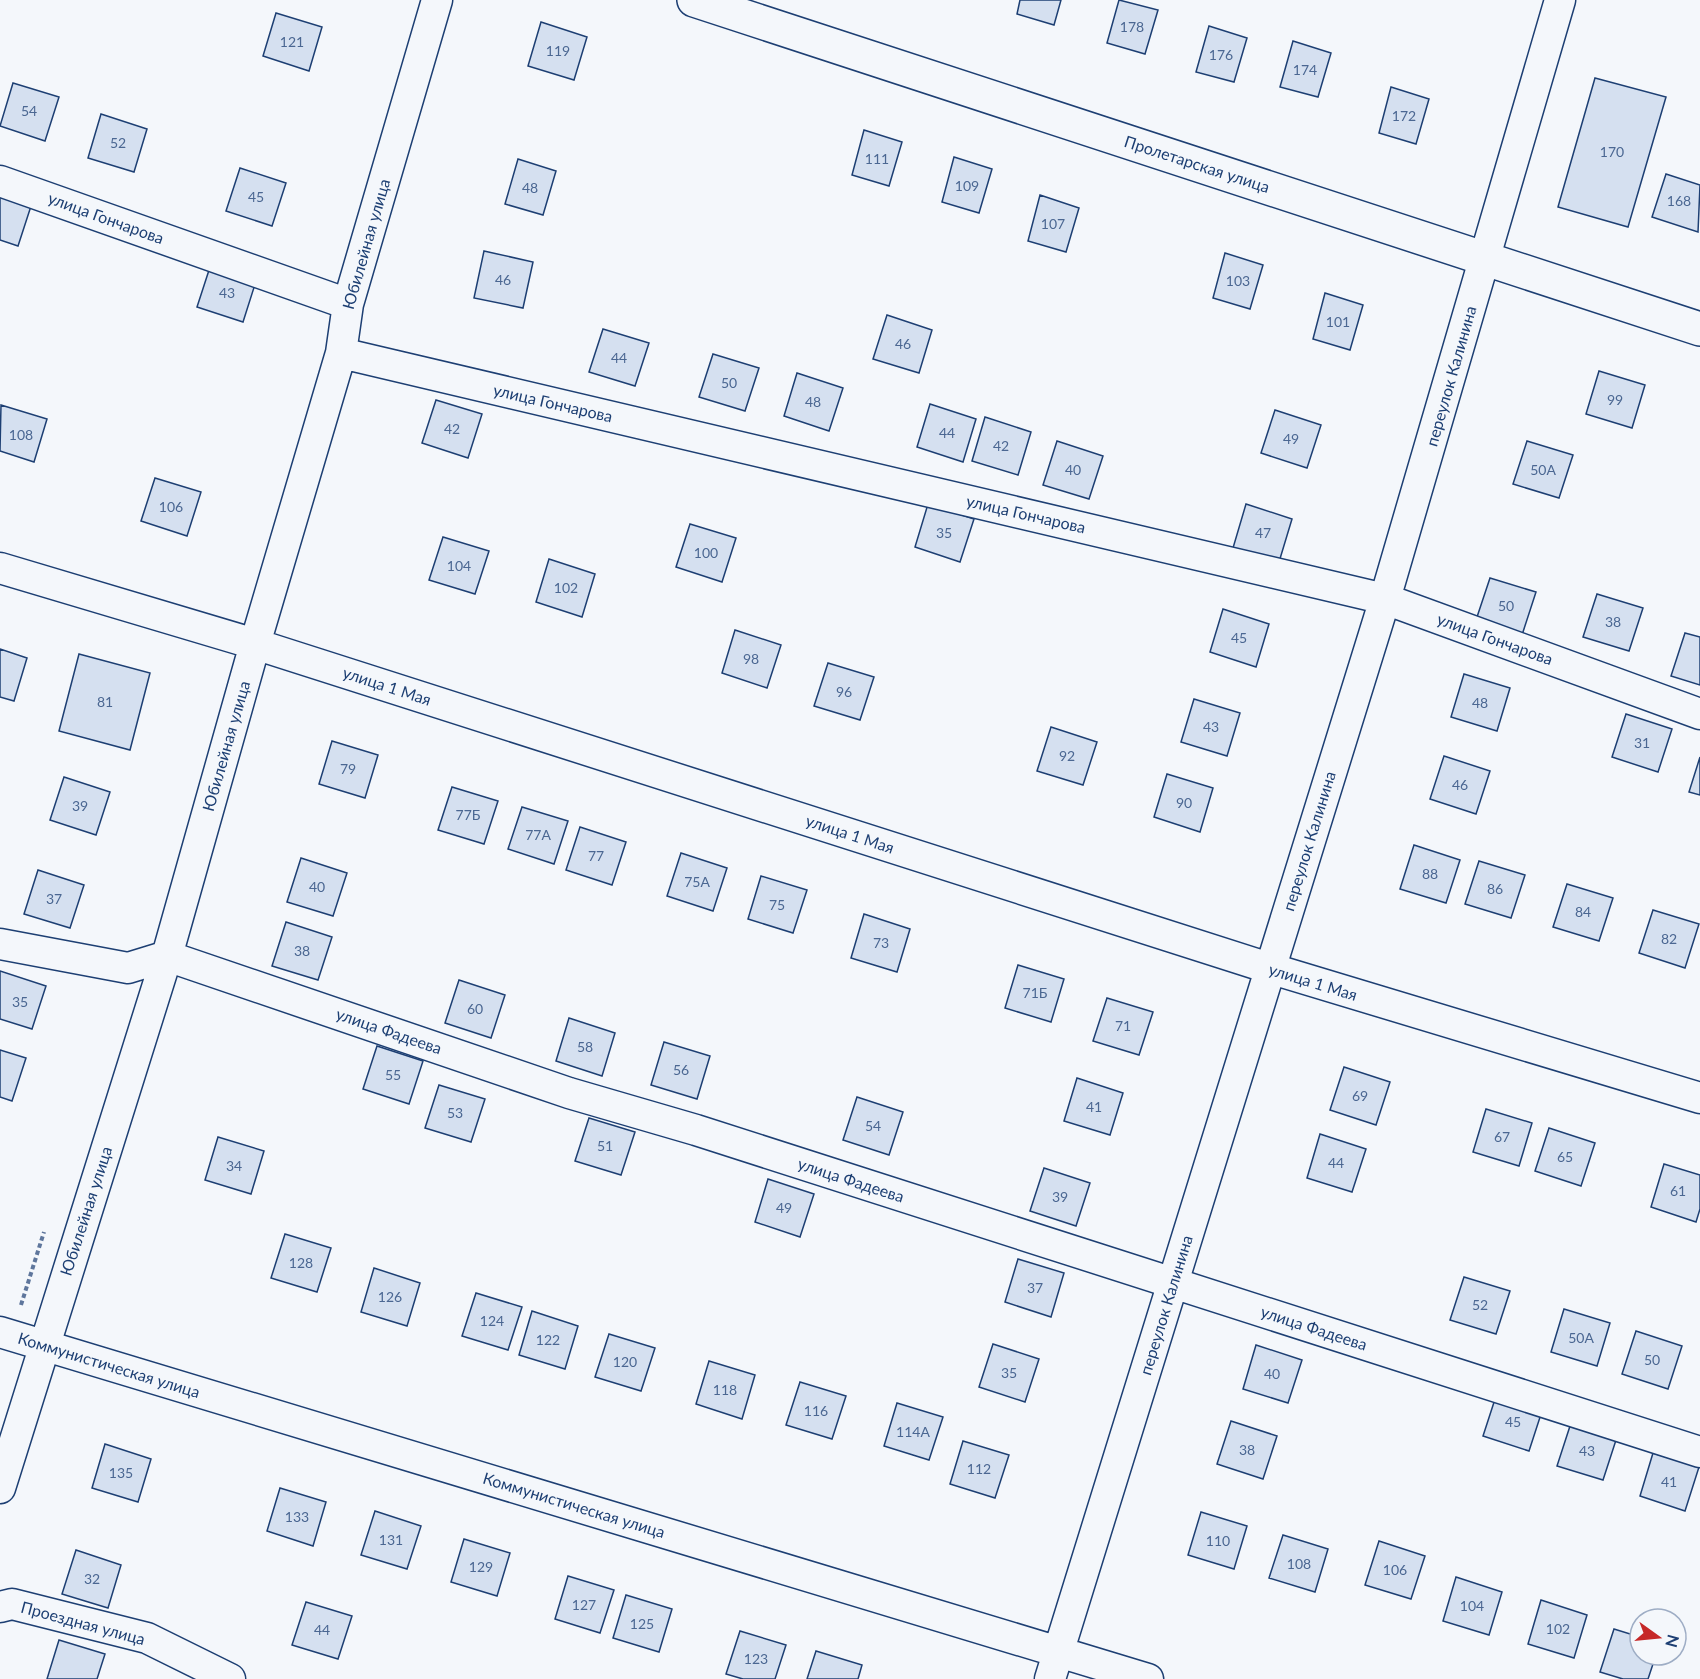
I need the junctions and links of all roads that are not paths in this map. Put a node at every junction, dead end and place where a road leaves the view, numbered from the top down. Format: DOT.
graph roads {
  1 [pos="437,0"];
  2 [pos="694,0"];
  3 [pos="1560,0"];
  4 [pos="0,181"];
  5 [pos="1485,259"];
  6 [pos="348,304"];
  7 [pos="1700,329"];
  8 [pos="341,353"];
  9 [pos="0,568"];
  10 [pos="1385,599"];
  11 [pos="255,644"];
  12 [pos="1700,714"];
  13 [pos="0,944"];
  14 [pos="167,956"];
  15 [pos="1269,968"];
  16 [pos="1700,1098"];
  17 [pos="1173,1283"];
  18 [pos="0,1332"];
  19 [pos="43,1345"];
  20 [pos="1700,1452"];
  21 [pos="0,1488"];
  22 [pos="0,1606"];
  23 [pos="1054,1665"];
  24 [pos="230,1679"];
  25 [pos="1148,1679"];
  1 -- 6 [label="street, Юбилейная улица"];
  2 -- 5 [label="main road, Пролетарская улица"];
  3 -- 5 [label="street, переулок Калинина"];
  4 -- 6 [label="street, улица Гончарова"];
  5 -- 7 [label="main road, Пролетарская улица"];
  5 -- 10 [label="street, переулок Калинина"];
  6 -- 8 [label="street, Юбилейная улица"];
  8 -- 10 [label="street, улица Гончарова"];
  8 -- 11 [label="street, Юбилейная улица"];
  9 -- 11 [label="street, улица 1 Мая"];
  10 -- 12 [label="street, улица Гончарова"];
  10 -- 15 [label="street, переулок Калинина"];
  11 -- 14 [label="street, Юбилейная улица"];
  11 -- 15 [label="street, улица 1 Мая"];
  13 -- 14 [label="street"];
  14 -- 17 [label="street, улица Фадеева"];
  14 -- 19 [label="street, Юбилейная улица"];
  15 -- 16 [label="street, улица 1 Мая"];
  15 -- 17 [label="street, переулок Калинина"];
  17 -- 20 [label="street, улица Фадеева"];
  17 -- 23 [label="street, переулок Калинина"];
  18 -- 19 [label="street, Коммунистическая улица"];
  19 -- 21 [label="street, Юбилейная улица"];
  19 -- 23 [label="street, Коммунистическая улица"];
  22 -- 24 [label="street, Проездная улица"];
  23 -- 25 [label="street, Коммунистическая улица"];
}
